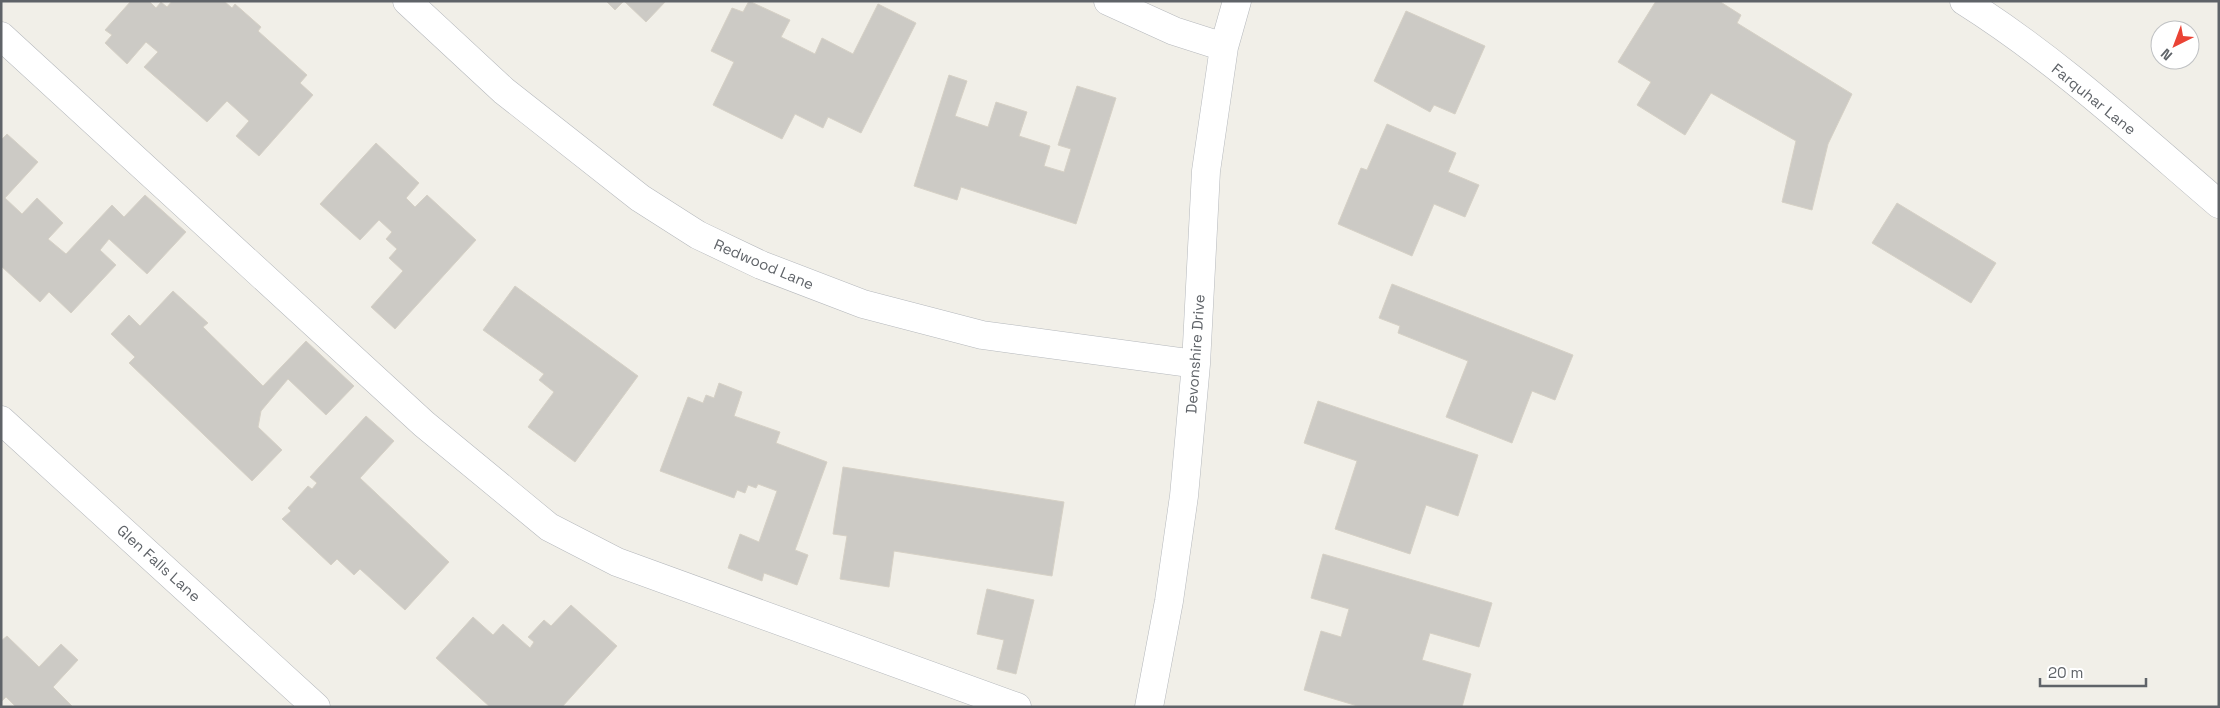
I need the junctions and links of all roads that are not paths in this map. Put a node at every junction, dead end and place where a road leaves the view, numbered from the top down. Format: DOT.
graph roads {
  1 [pos="407,1"];
  2 [pos="1108,1"];
  3 [pos="1237,1"];
  4 [pos="1964,1"];
  5 [pos="1,36"];
  6 [pos="1224,46"];
  7 [pos="2219,204"];
  8 [pos="1196,364"];
  9 [pos="1,420"];
  10 [pos="316,707"];
  11 [pos="1017,707"];
  12 [pos="1149,707"];
  1 -- 8 [label="street, Redwood Lane"];
  2 -- 6 [label="street"];
  3 -- 6 [label="street, Devonshire Drive"];
  4 -- 7 [label="street, Farquhar Lane"];
  5 -- 11 [label="street"];
  6 -- 8 [label="street, Devonshire Drive"];
  8 -- 12 [label="street, Devonshire Drive"];
  9 -- 10 [label="street, Glen Falls Lane"];
}
